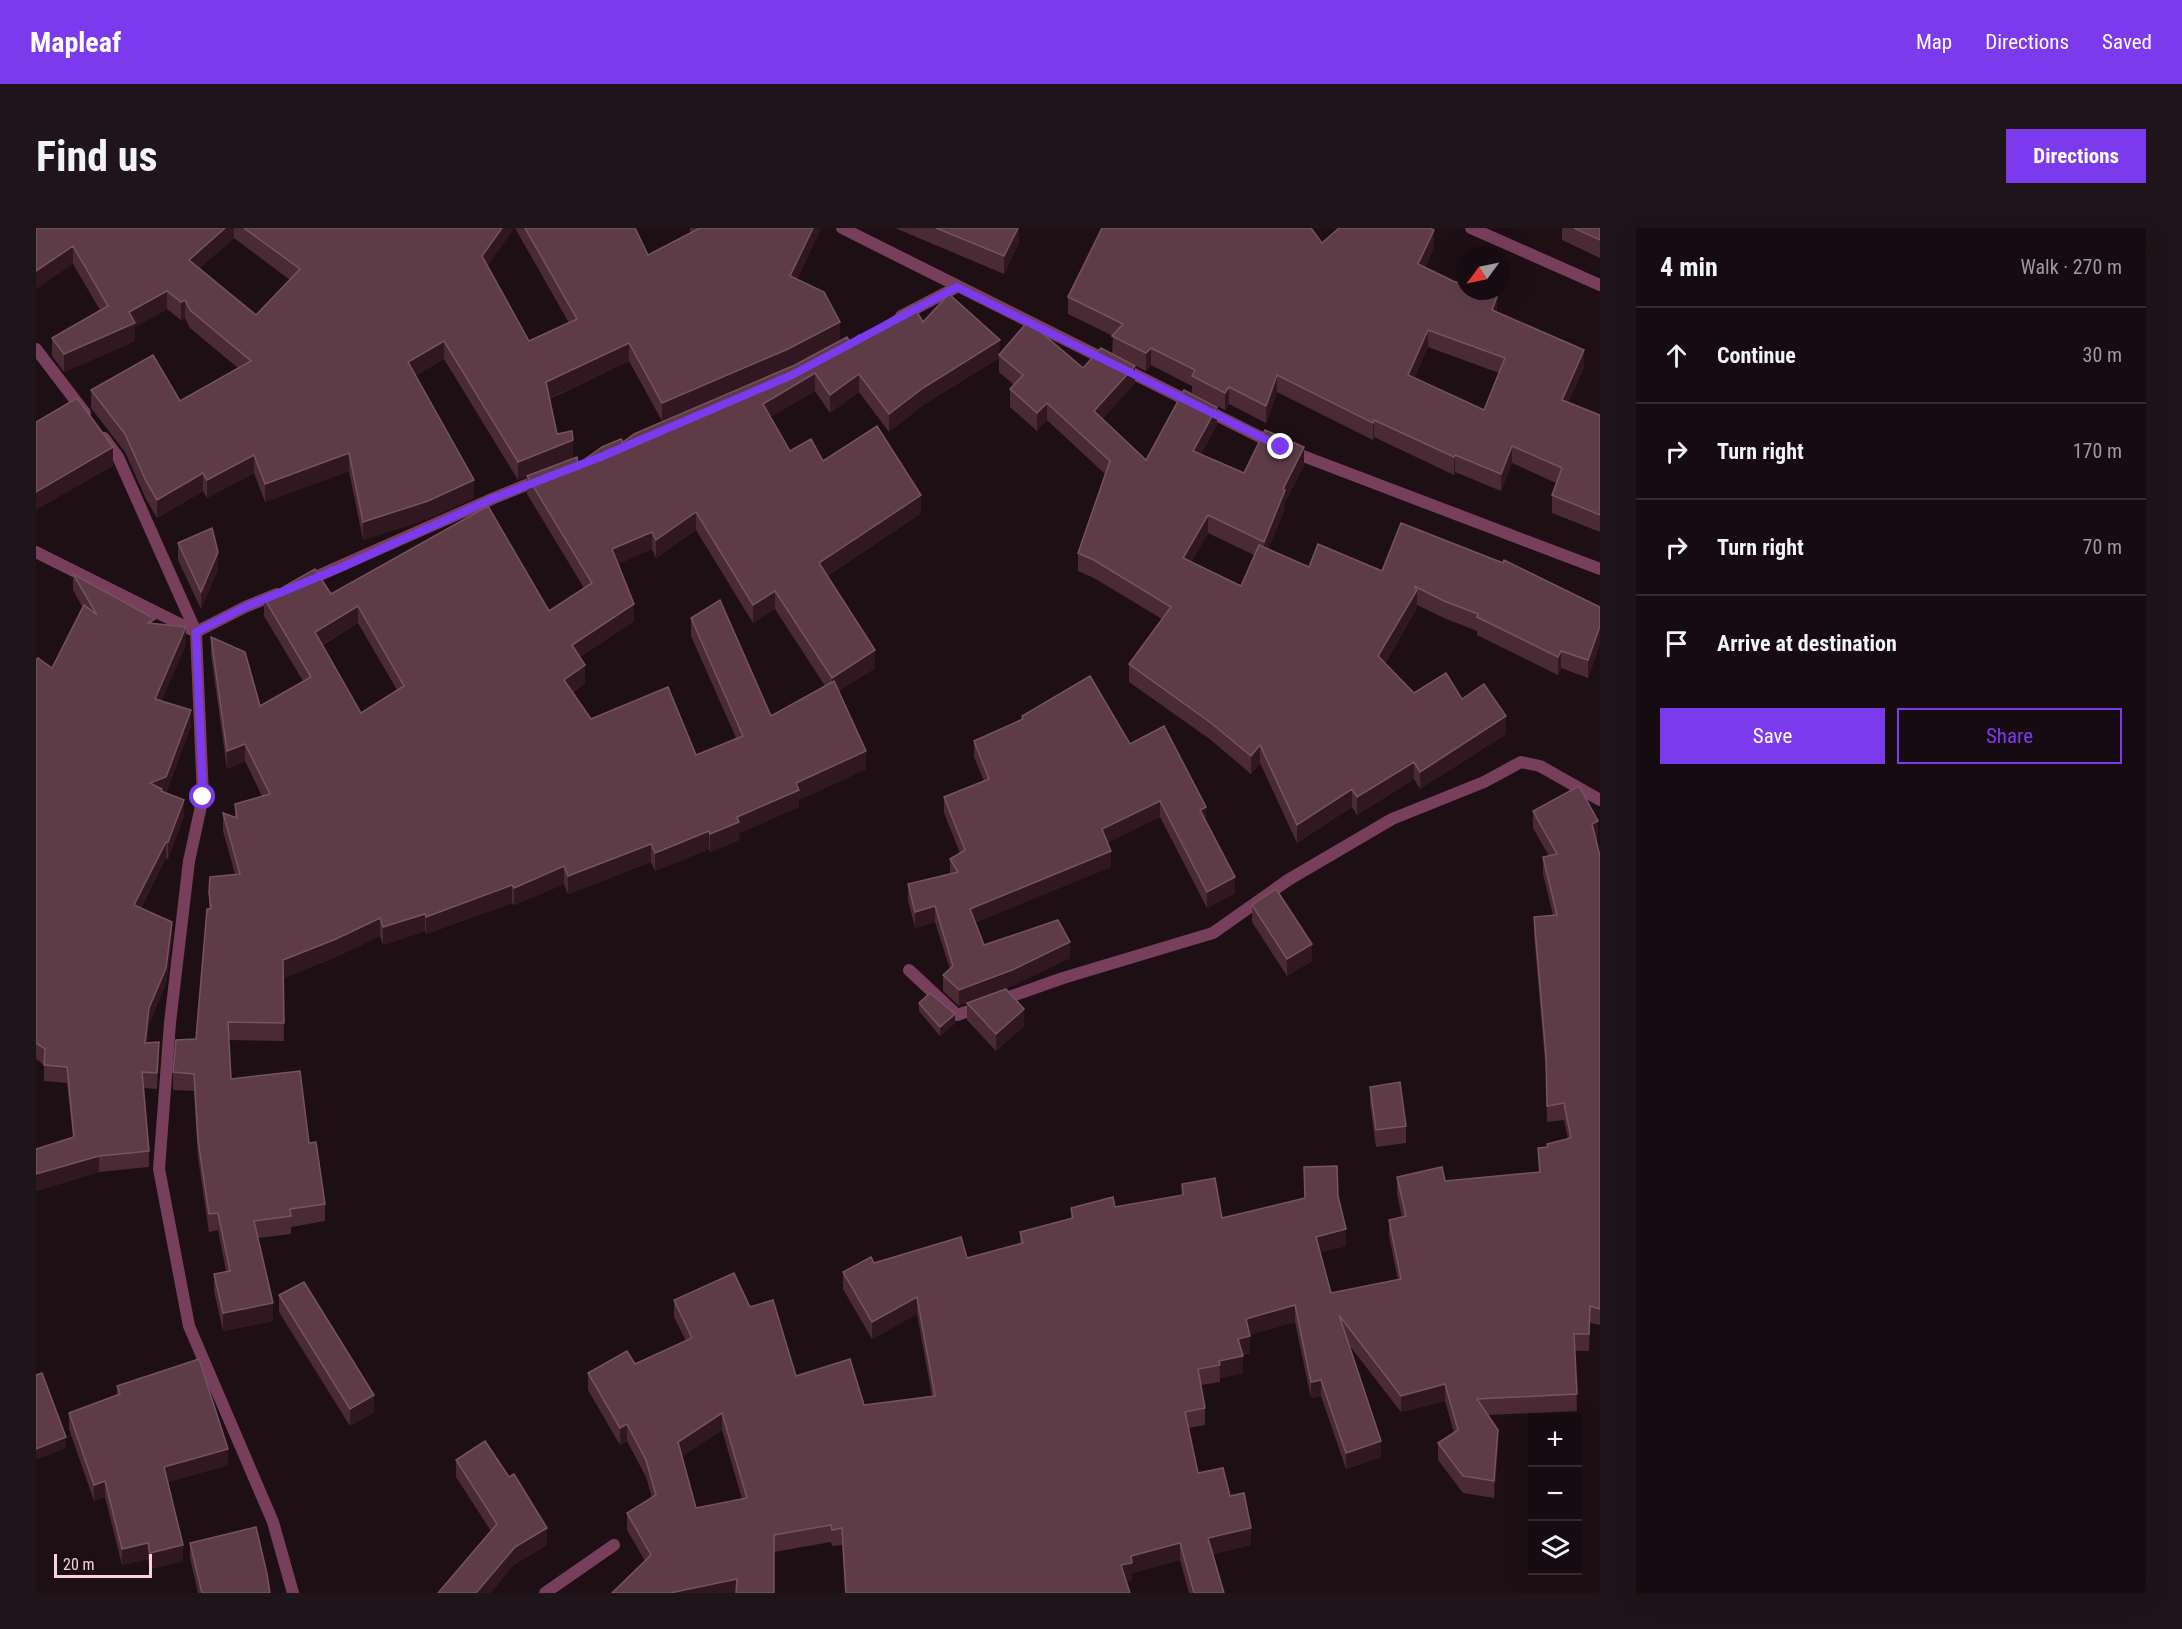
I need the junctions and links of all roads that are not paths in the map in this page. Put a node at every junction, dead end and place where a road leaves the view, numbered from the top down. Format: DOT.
graph roads {
  1 [pos="842,228"];
  2 [pos="1470,228"];
  3 [pos="1600,285"];
  4 [pos="957,287"];
  5 [pos="888,323"];
  6 [pos="36,349"];
  7 [pos="548,477"];
  8 [pos="36,552"];
  9 [pos="1600,569"];
  10 [pos="196,632"];
  11 [pos="1600,800"];
  12 [pos="909,970"];
  13 [pos="614,1545"];
  14 [pos="293,1593"];
  15 [pos="545,1593"];
  1 -- 4 [label="street"];
  2 -- 3 [label="street"];
  4 -- 5 [label="street"];
  4 -- 9 [label="street"];
  6 -- 10 [label="street"];
  7 -- 10 [label="street"];
  8 -- 10 [label="street"];
  10 -- 14 [label="street"];
  11 -- 12 [label="street"];
  13 -- 15 [label="street"];
}
